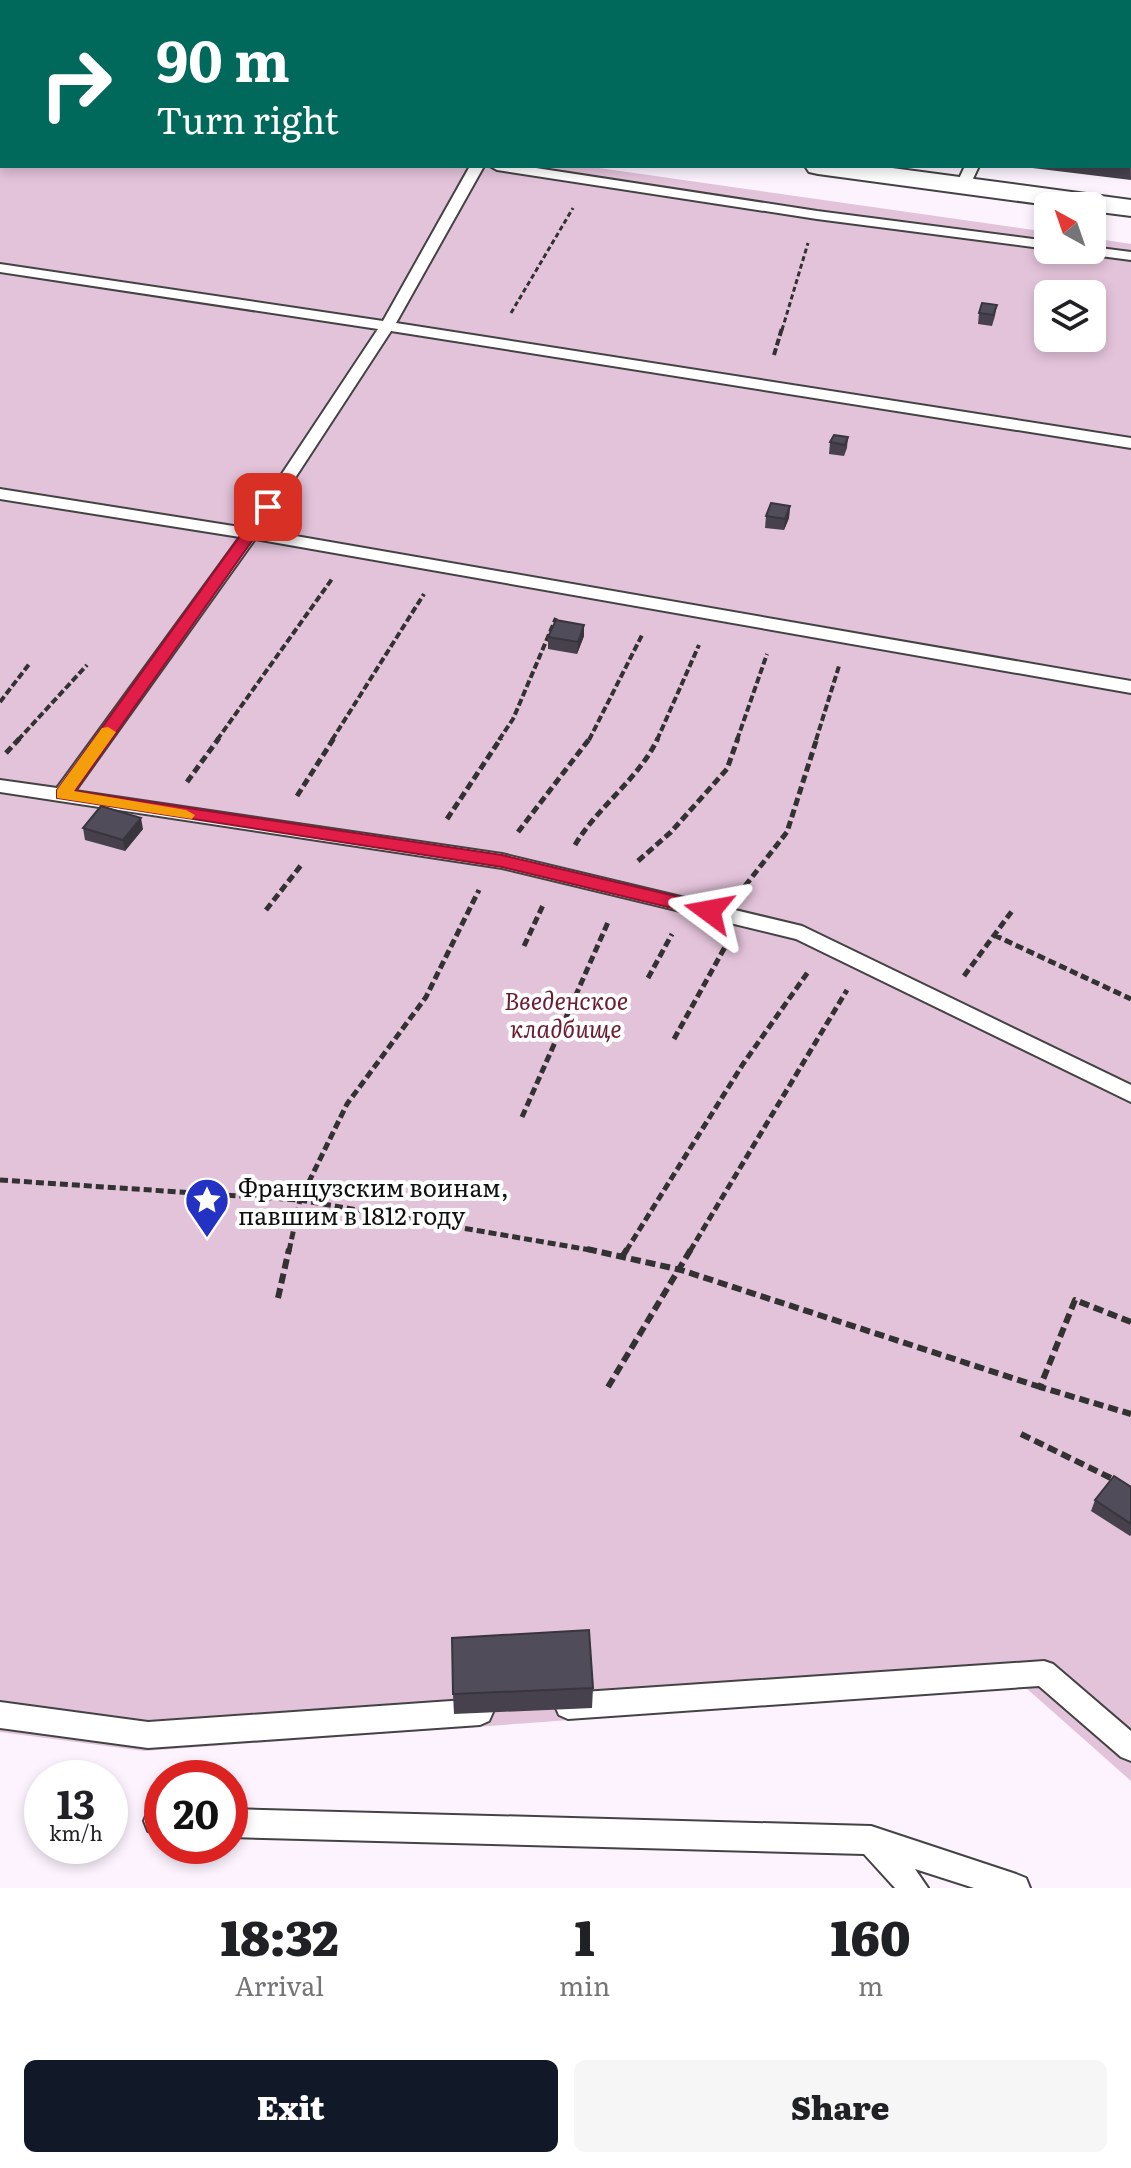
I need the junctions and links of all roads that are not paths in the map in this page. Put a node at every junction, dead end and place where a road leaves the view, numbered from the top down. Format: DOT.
graph roads {
  1 [pos="476,168"];
  2 [pos="508,168"];
  3 [pos="848,168"];
  4 [pos="968,176"];
  5 [pos="1131,208"];
  6 [pos="1034,243"];
  7 [pos="1106,253"];
  8 [pos="1131,256"];
  9 [pos="0,268"];
  10 [pos="388,325"];
  11 [pos="1131,443"];
  12 [pos="0,494"];
  13 [pos="251,533"];
  14 [pos="1131,687"];
  15 [pos="0,786"];
  16 [pos="63,794"];
  17 [pos="1131,1094"];
  18 [pos="541,1708"];
  19 [pos="510,1710"];
  20 [pos="0,1715"];
  21 [pos="1131,1748"];
  22 [pos="248,1823"];
  23 [pos="871,1840"];
  24 [pos="914,1888"];
  25 [pos="1016,1888"];
  1 -- 10 [label="lane"];
  2 -- 6 [label="lane"];
  3 -- 4 [label="street"];
  4 -- 5 [label="street"];
  7 -- 8 [label="lane"];
  9 -- 10 [label="lane"];
  10 -- 11 [label="lane"];
  10 -- 13 [label="lane"];
  12 -- 13 [label="lane"];
  13 -- 14 [label="lane"];
  13 -- 16 [label="lane"];
  15 -- 16 [label="lane"];
  16 -- 17 [label="lane"];
  18 -- 21 [label="lane"];
  19 -- 20 [label="lane"];
  22 -- 23 [label="lane"];
  23 -- 24 [label="lane"];
  23 -- 25 [label="lane"];
}
